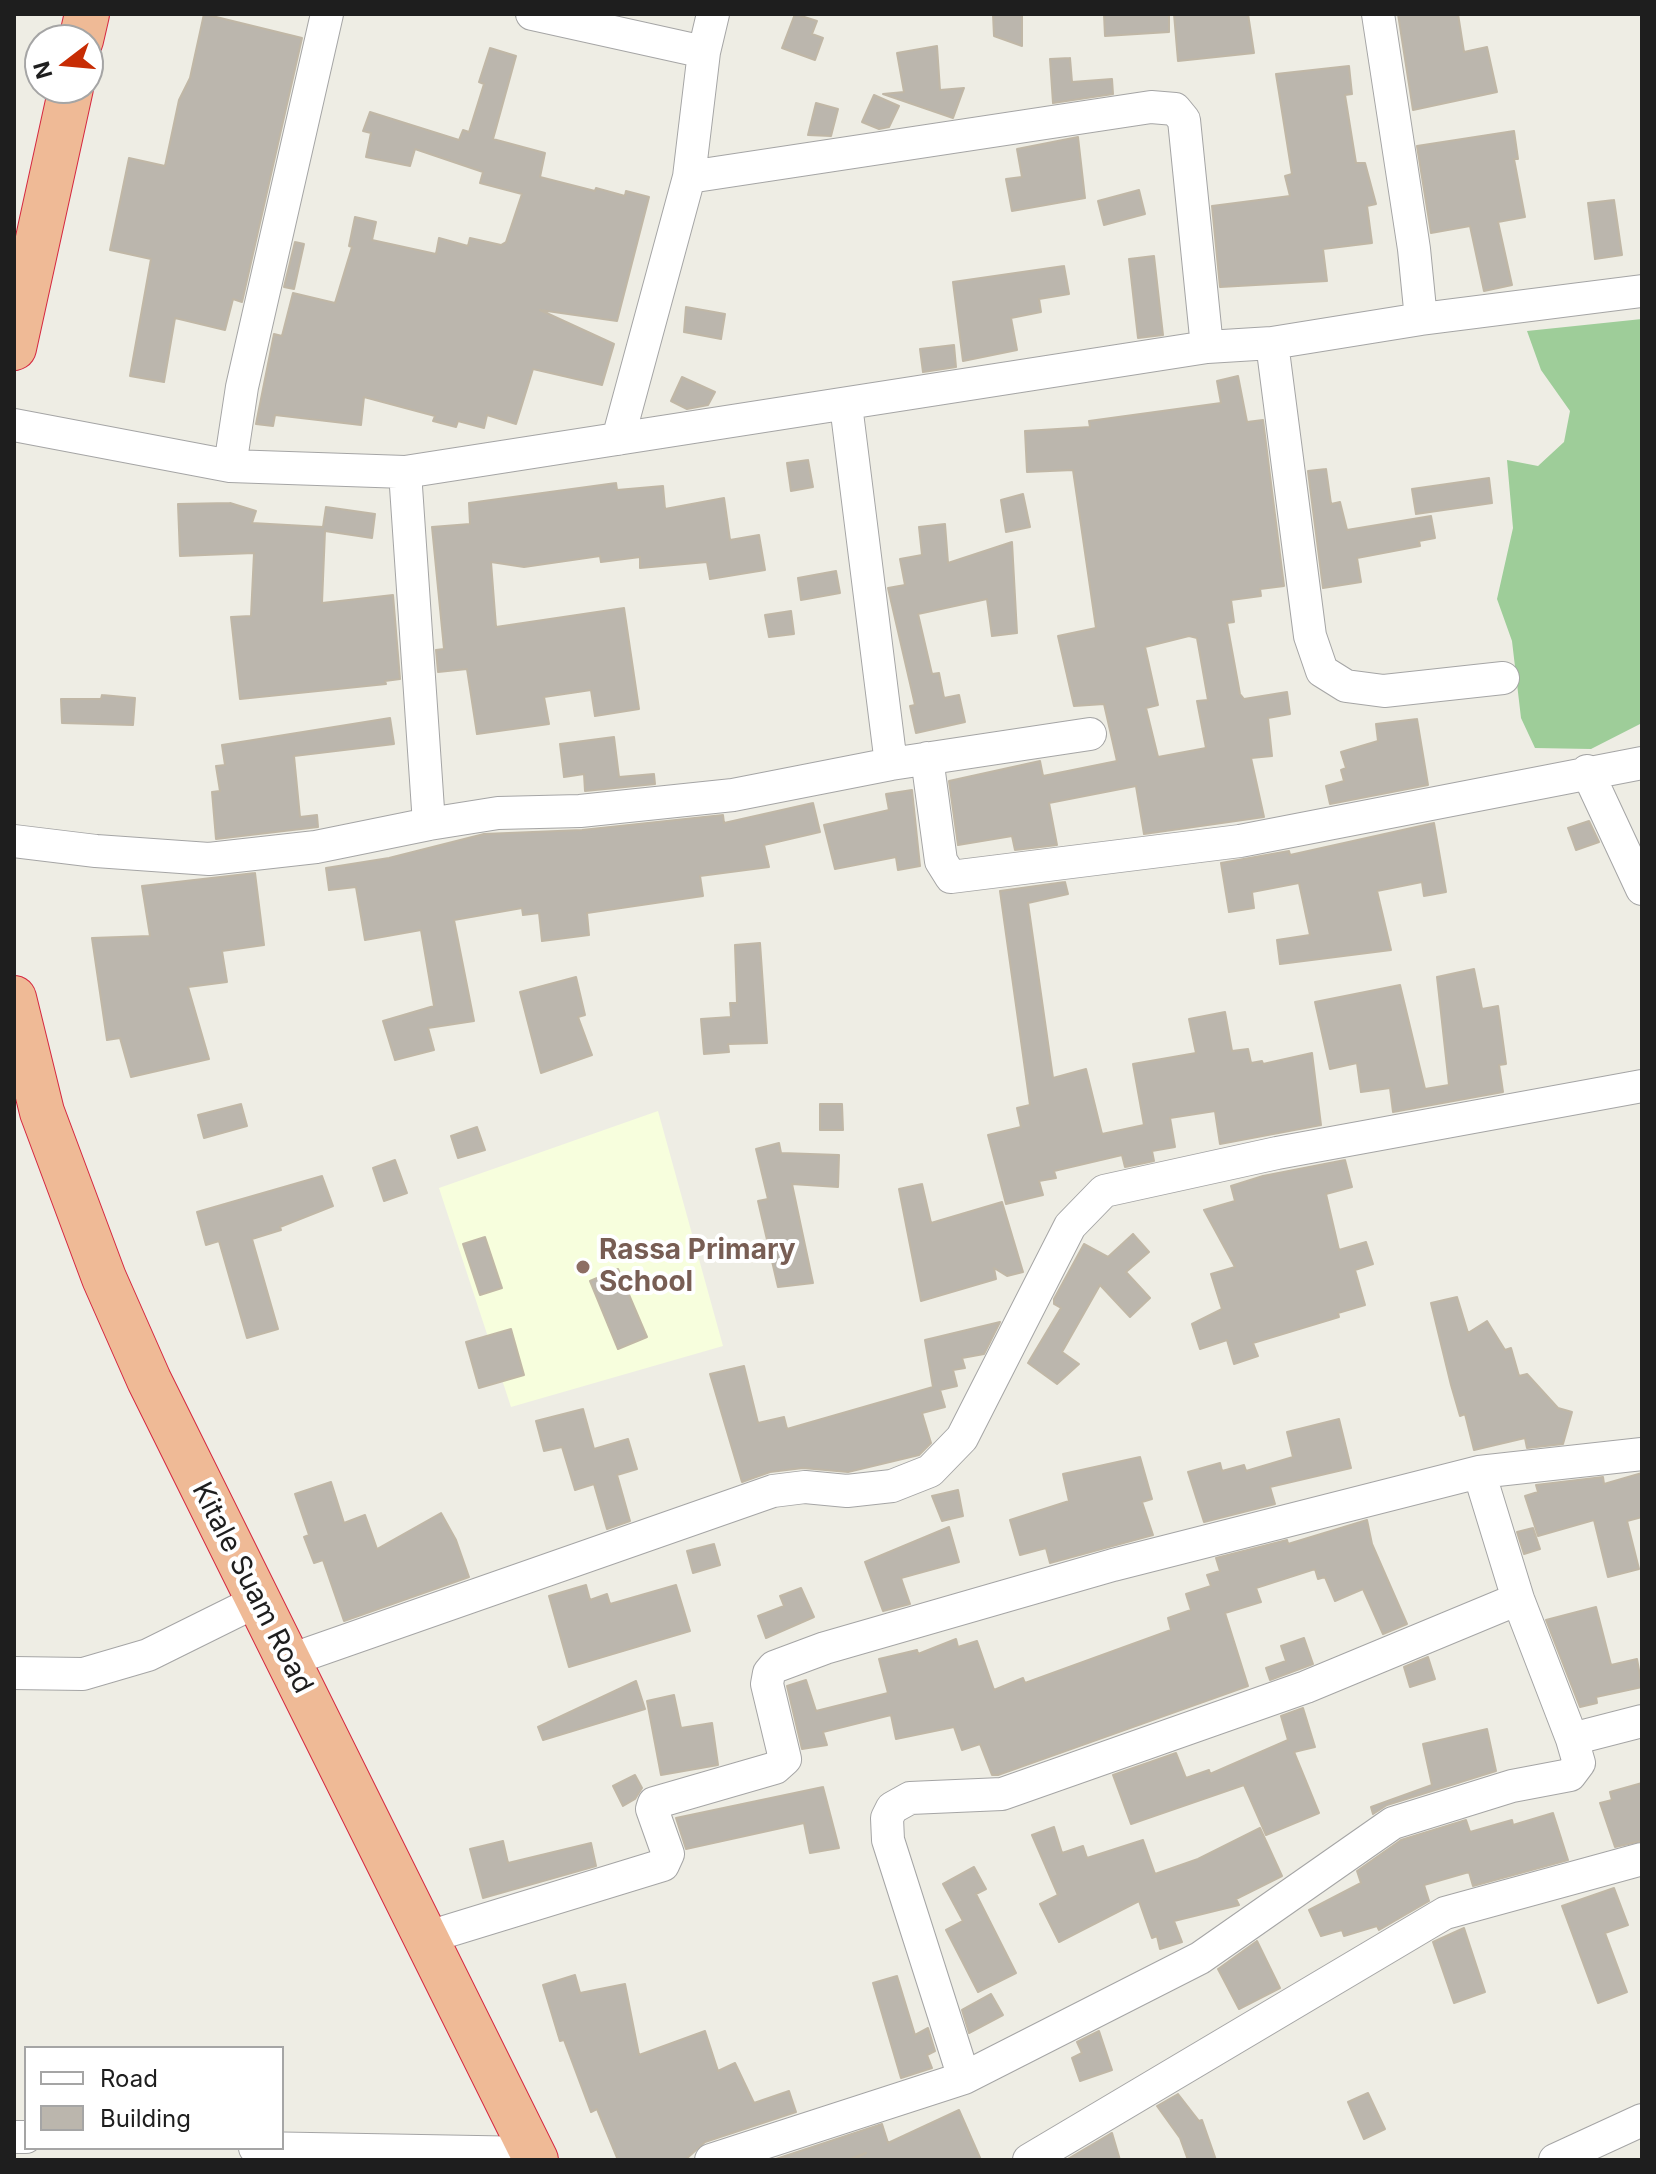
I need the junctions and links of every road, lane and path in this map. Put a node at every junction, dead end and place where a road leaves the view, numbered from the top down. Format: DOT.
graph roads {
  1 [pos="327,14"];
  2 [pos="532,14"];
  3 [pos="713,14"];
  4 [pos="1378,14"];
  5 [pos="704,52"];
  6 [pos="67,104"];
  7 [pos="689,177"];
  8 [pos="1642,291"];
  9 [pos="1421,319"];
  10 [pos="1272,343"];
  11 [pos="1207,347"];
  12 [pos="14,348"];
  13 [pos="846,405"];
  14 [pos="14,425"];
  15 [pos="618,439"];
  16 [pos="230,466"];
  17 [pos="405,472"];
  18 [pos="1503,678"];
  19 [pos="1090,734"];
  20 [pos="927,758"];
  21 [pos="1642,763"];
  22 [pos="891,764"];
  23 [pos="1587,771"];
  24 [pos="429,824"];
  25 [pos="14,841"];
  26 [pos="1642,889"];
  27 [pos="14,998"];
  28 [pos="1642,1086"];
  29 [pos="28,1107"];
  30 [pos="1642,1454"];
  31 [pos="1479,1472"];
  32 [pos="1518,1599"];
  33 [pos="257,1601"];
  34 [pos="287,1661"];
  35 [pos="14,1673"];
  36 [pos="1642,1721"];
  37 [pos="1572,1739"];
  38 [pos="1642,1859"];
  39 [pos="425,1938"];
  40 [pos="964,2078"];
  41 [pos="1642,2120"];
  42 [pos="284,2149"];
  43 [pos="534,2157"];
  44 [pos="711,2160"];
  45 [pos="1029,2160"];
  46 [pos="1555,2160"];
  1 -- 16 [label="street"];
  2 -- 5 [label="street"];
  3 -- 5 [label="street"];
  4 -- 9 [label="street"];
  5 -- 7 [label="street"];
  6 -- 12 [label="highway"];
  7 -- 11 [label="street"];
  7 -- 15 [label="street"];
  8 -- 9 [label="street"];
  9 -- 10 [label="street"];
  10 -- 11 [label="street"];
  10 -- 18 [label="street"];
  11 -- 13 [label="street"];
  13 -- 15 [label="street"];
  13 -- 22 [label="street"];
  14 -- 16 [label="street"];
  15 -- 17 [label="street"];
  16 -- 17 [label="street"];
  17 -- 24 [label="street"];
  19 -- 20 [label="street"];
  20 -- 22 [label="street"];
  20 -- 23 [label="street"];
  21 -- 23 [label="street"];
  22 -- 24 [label="street"];
  23 -- 26 [label="street"];
  24 -- 25 [label="street"];
  27 -- 29 [label="highway, Kitale Suam Road"];
  28 -- 34 [label="street"];
  29 -- 33 [label="highway, Kitale Suam Road"];
  30 -- 31 [label="street"];
  31 -- 32 [label="street"];
  31 -- 39 [label="street"];
  32 -- 37 [label="street"];
  32 -- 40 [label="street"];
  33 -- 34 [label="highway, Kitale Suam Road"];
  33 -- 35 [label="street"];
  34 -- 39 [label="highway, Kitale Suam Road"];
  36 -- 37 [label="street"];
  37 -- 40 [label="street"];
  38 -- 45 [label="street"];
  39 -- 43 [label="highway, Kitale Suam Road"];
  40 -- 44 [label="street"];
  41 -- 46 [label="street"];
  42 -- 43 [label="street"];
}
